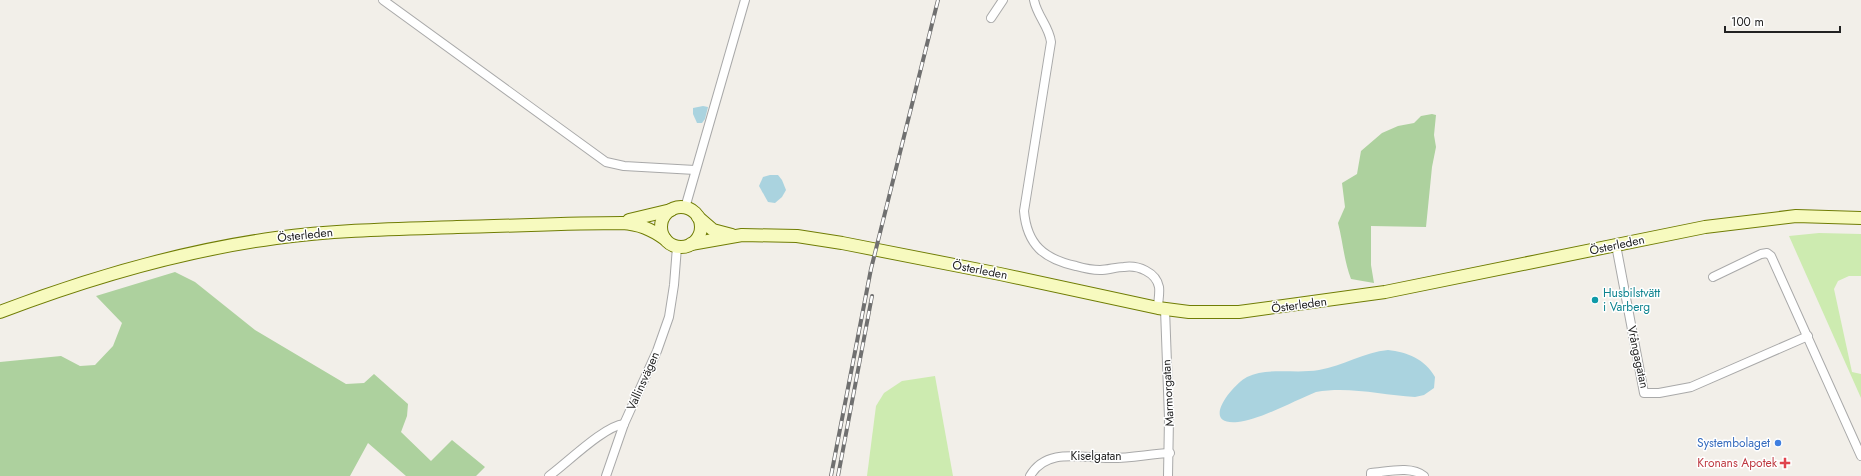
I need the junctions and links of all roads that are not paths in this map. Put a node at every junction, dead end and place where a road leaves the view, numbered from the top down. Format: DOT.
graph roads {
  1 [pos="383,0"];
  2 [pos="746,0"];
  3 [pos="1003,0"];
  4 [pos="1034,0"];
  5 [pos="991,18"];
  6 [pos="695,170"];
  7 [pos="685,208"];
  8 [pos="672,209"];
  9 [pos="698,217"];
  10 [pos="1861,218"];
  11 [pos="620,223"];
  12 [pos="737,236"];
  13 [pos="665,239"];
  14 [pos="691,244"];
  15 [pos="1616,245"];
  16 [pos="677,247"];
  17 [pos="1713,277"];
  18 [pos="1161,309"];
  19 [pos="0,312"];
  20 [pos="1808,336"];
  21 [pos="624,424"];
  22 [pos="1170,453"];
  23 [pos="1861,456"];
  24 [pos="550,476"];
  25 [pos="606,476"];
  26 [pos="1030,476"];
  27 [pos="1168,476"];
  28 [pos="1371,476"];
  29 [pos="1424,476"];
  1 -- 6 [label="street"];
  2 -- 6 [label="street"];
  3 -- 5 [label="street"];
  4 -- 18 [label="street, Marmorgatan"];
  6 -- 7 [label="street"];
  7 -- 8 [label="main road, Österleden"];
  7 -- 9 [label="main road, Österleden"];
  8 -- 11 [label="main road, Österleden"];
  8 -- 13 [label="main road"];
  9 -- 12 [label="main road, Österleden"];
  9 -- 14 [label="main road"];
  10 -- 15 [label="main road, Österleden"];
  11 -- 13 [label="main road, Österleden"];
  11 -- 19 [label="main road, Österleden"];
  12 -- 14 [label="main road, Österleden"];
  12 -- 18 [label="main road, Österleden"];
  13 -- 16 [label="main road, Österleden"];
  14 -- 16 [label="main road, Österleden"];
  15 -- 18 [label="main road, Österleden"];
  15 -- 20 [label="street, Vrångagatan"];
  16 -- 21 [label="street, Vallinsvägen"];
  17 -- 20 [label="street"];
  18 -- 22 [label="street, Marmorgatan"];
  20 -- 23 [label="street"];
  21 -- 24 [label="street, Vallinsvägen"];
  21 -- 25 [label="street"];
  22 -- 26 [label="street, Kiselgatan"];
  22 -- 27 [label="street, Marmorgatan"];
  28 -- 29 [label="street"];
}
